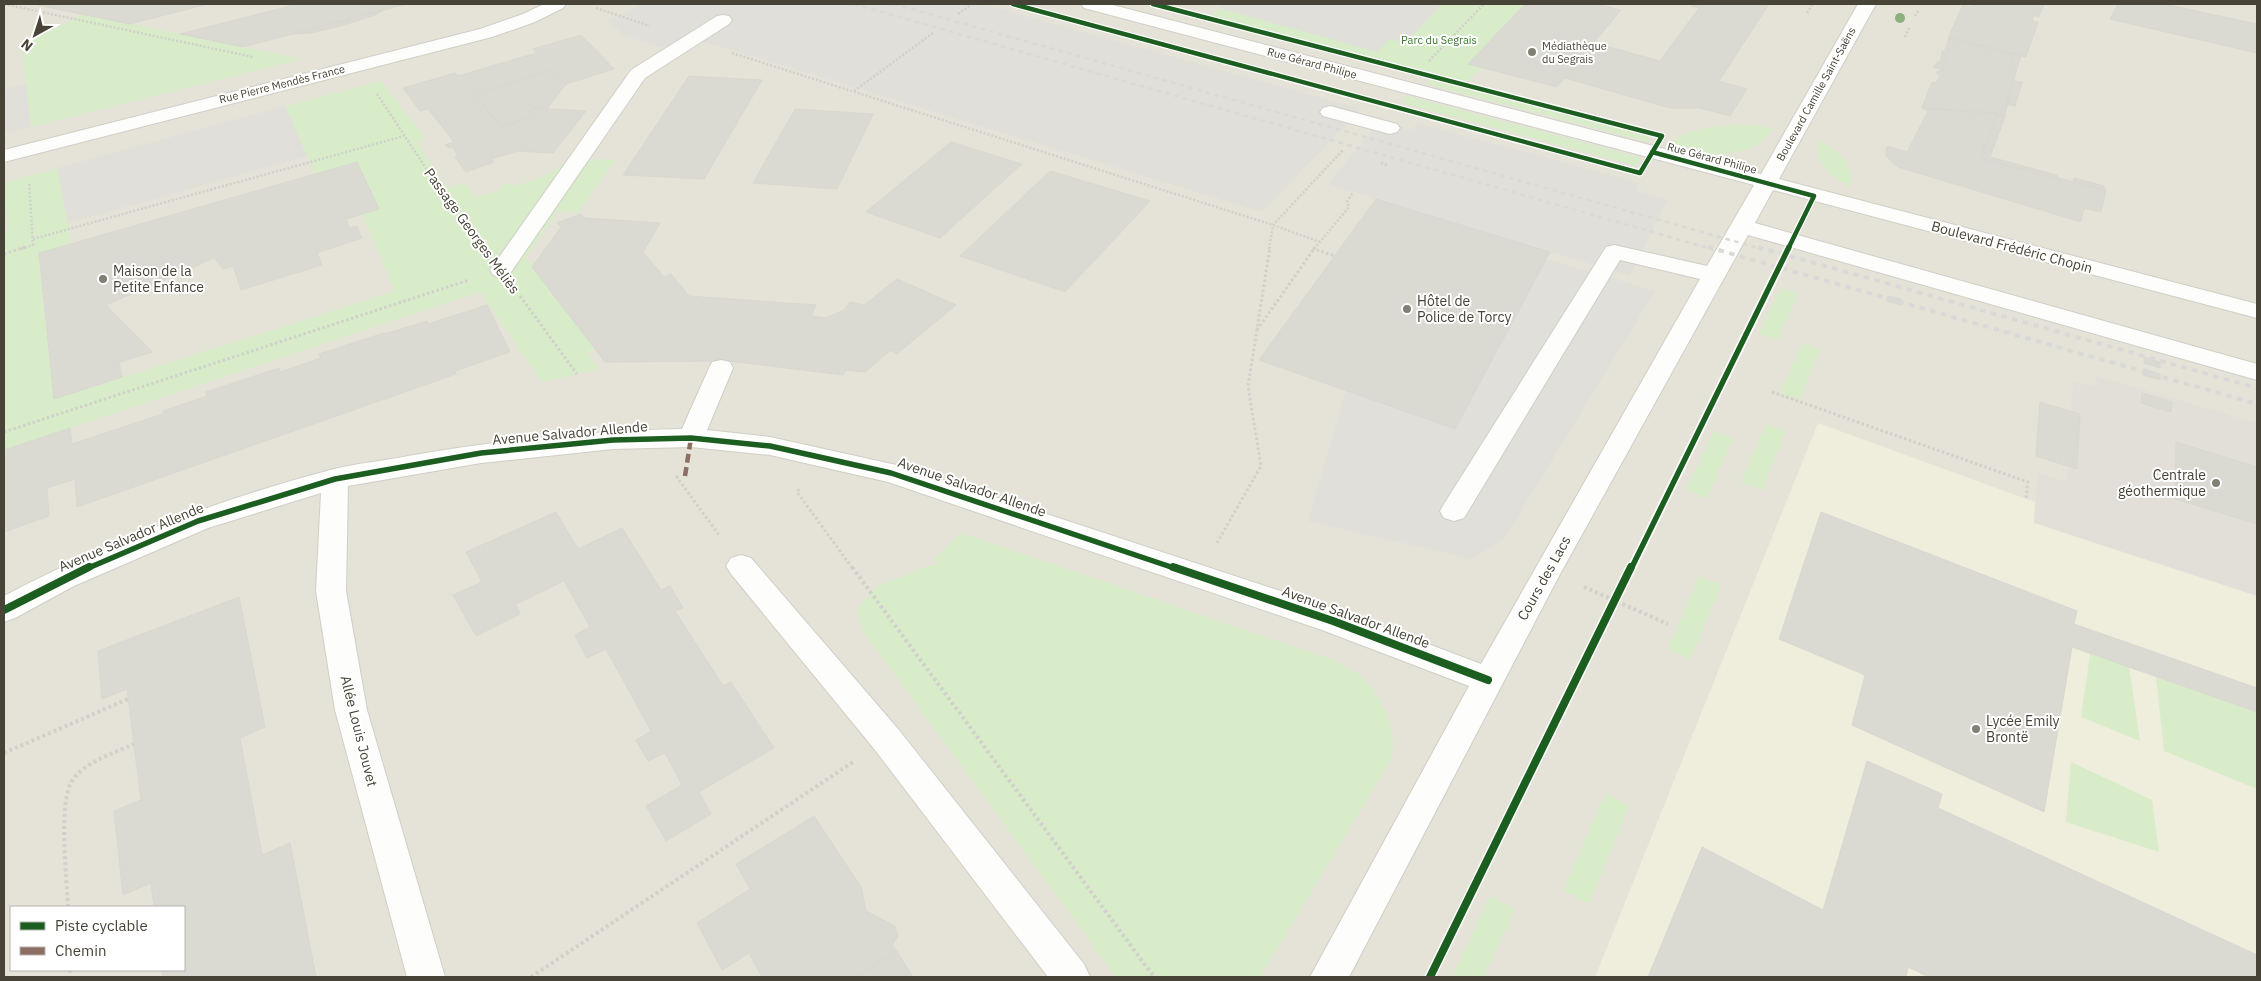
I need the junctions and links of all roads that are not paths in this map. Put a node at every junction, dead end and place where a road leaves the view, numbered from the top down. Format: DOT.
graph roads {
  1 [pos="556,4"];
  2 [pos="1090,4"];
  3 [pos="1866,4"];
  4 [pos="1139,9"];
  5 [pos="723,20"];
  6 [pos="1330,112"];
  7 [pos="1390,128"];
  8 [pos="4,156"];
  9 [pos="1766,183"];
  10 [pos="1741,226"];
  11 [pos="501,270"];
  12 [pos="1714,276"];
  13 [pos="2257,311"];
  14 [pos="722,368"];
  15 [pos="2257,372"];
  16 [pos="691,438"];
  17 [pos="335,479"];
  18 [pos="1454,511"];
  19 [pos="741,566"];
  20 [pos="4,610"];
  21 [pos="1488,680"];
  22 [pos="426,977"];
  23 [pos="1071,977"];
  24 [pos="1329,977"];
  1 -- 8 [label="street, Rue Pierre Mendès France"];
  2 -- 4 [label="street, Rue Gérard Philipe"];
  3 -- 9 [label="street, Boulevard Camille Saint-Saëns"];
  4 -- 9 [label="street, Rue Gérard Philipe"];
  5 -- 11 [label="street"];
  6 -- 7 [label="street"];
  9 -- 10 [label="street, Cours des Lacs"];
  9 -- 13 [label="street, Boulevard Frédéric Chopin"];
  10 -- 12 [label="street, Cours des Lacs"];
  10 -- 15 [label="street"];
  12 -- 18 [label="street"];
  12 -- 21 [label="street, Cours des Lacs"];
  14 -- 16 [label="street"];
  16 -- 17 [label="street, Avenue Salvador Allende"];
  16 -- 21 [label="street, Avenue Salvador Allende"];
  17 -- 20 [label="street, Avenue Salvador Allende"];
  17 -- 22 [label="street, Allée Louis Jouvet"];
  19 -- 23 [label="street"];
  21 -- 24 [label="street, Cours des Lacs"];
}
